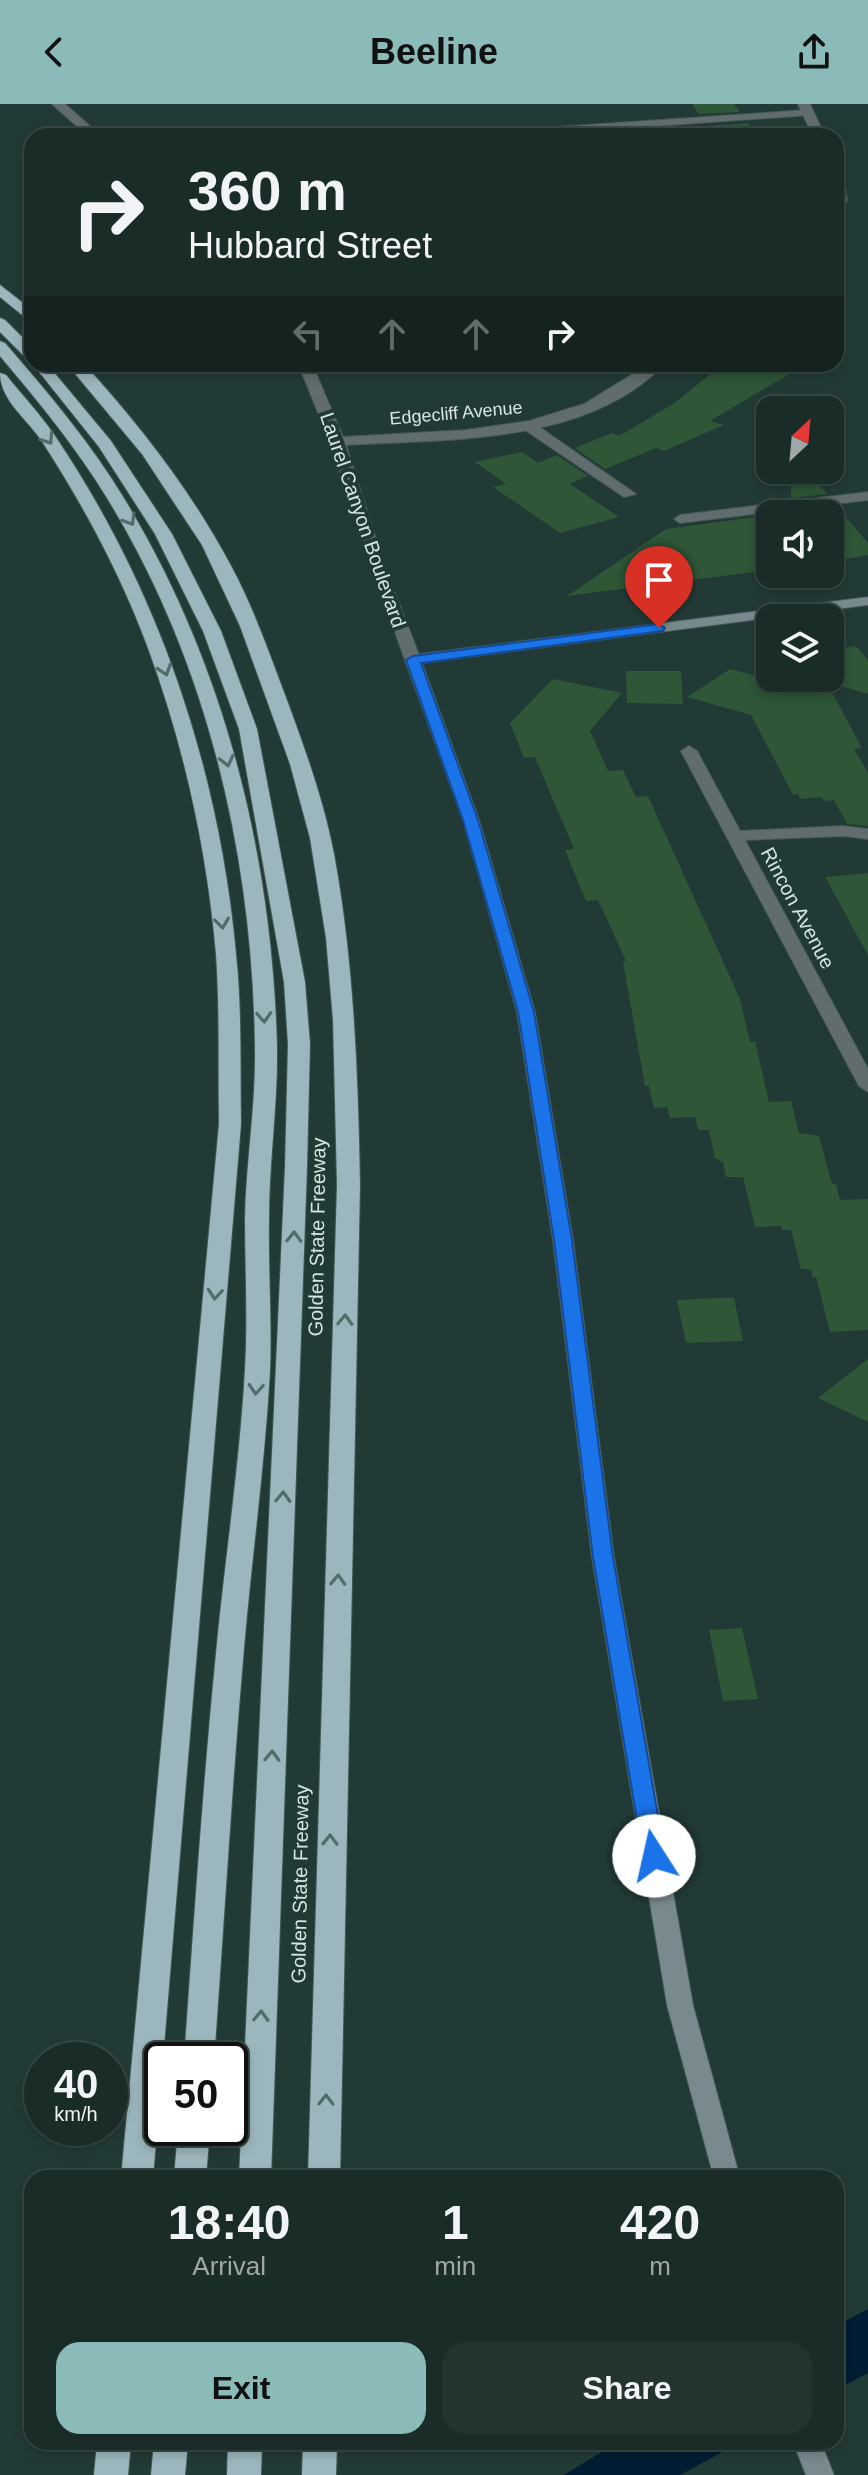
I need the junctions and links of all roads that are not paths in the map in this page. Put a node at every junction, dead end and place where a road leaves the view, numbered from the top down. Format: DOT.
graph roads {
  1 [pos="58,104"];
  2 [pos="805,108"];
  3 [pos="86,128"];
  4 [pos="571,128"];
  5 [pos="815,128"];
  6 [pos="0,289"];
  7 [pos="24,311"];
  8 [pos="0,323"];
  9 [pos="0,346"];
  10 [pos="24,348"];
  11 [pos="24,371"];
  12 [pos="25,372"];
  13 [pos="46,372"];
  14 [pos="83,372"];
  15 [pos="308,372"];
  16 [pos="647,372"];
  17 [pos="0,378"];
  18 [pos="527,425"];
  19 [pos="338,441"];
  20 [pos="629,494"];
  21 [pos="868,496"];
  22 [pos="680,519"];
  23 [pos="868,601"];
  24 [pos="413,660"];
  25 [pos="689,751"];
  26 [pos="868,834"];
  27 [pos="734,836"];
  28 [pos="868,1086"];
  29 [pos="200,2042"];
  30 [pos="193,2146"];
  31 [pos="138,2170"];
  32 [pos="191,2170"];
  33 [pos="255,2170"];
  34 [pos="324,2170"];
  35 [pos="725,2170"];
  36 [pos="113,2450"];
  37 [pos="170,2450"];
  38 [pos="245,2450"];
  39 [pos="320,2450"];
  40 [pos="810,2450"];
  41 [pos="111,2475"];
  42 [pos="168,2475"];
  43 [pos="244,2475"];
  44 [pos="319,2475"];
  45 [pos="820,2475"];
  1 -- 3 [label="street"];
  2 -- 4 [label="street"];
  2 -- 5 [label="street"];
  6 -- 7 [label="highway"];
  8 -- 10 [label="highway"];
  9 -- 11 [label="highway, one-way"];
  12 -- 29 [label="highway, one-way"];
  33 -- 13 [label="highway, one-way"];
  34 -- 14 [label="highway, Golden State Freeway, one-way"];
  15 -- 19 [label="street, Laurel Canyon Boulevard"];
  16 -- 18 [label="street, Edgecliff Avenue"];
  17 -- 31 [label="highway, one-way"];
  18 -- 19 [label="street, Edgecliff Avenue"];
  18 -- 20 [label="street"];
  19 -- 24 [label="street, Laurel Canyon Boulevard"];
  21 -- 22 [label="lane"];
  23 -- 24 [label="main road"];
  24 -- 35 [label="main road, Laurel Canyon Boulevard"];
  25 -- 27 [label="street, Rincon Avenue"];
  26 -- 27 [label="street"];
  27 -- 28 [label="street, Rincon Avenue"];
  30 -- 32 [label="highway"];
  36 -- 41 [label="highway"];
  37 -- 42 [label="highway"];
  38 -- 43 [label="highway"];
  39 -- 44 [label="highway"];
  40 -- 45 [label="main road"];
}
